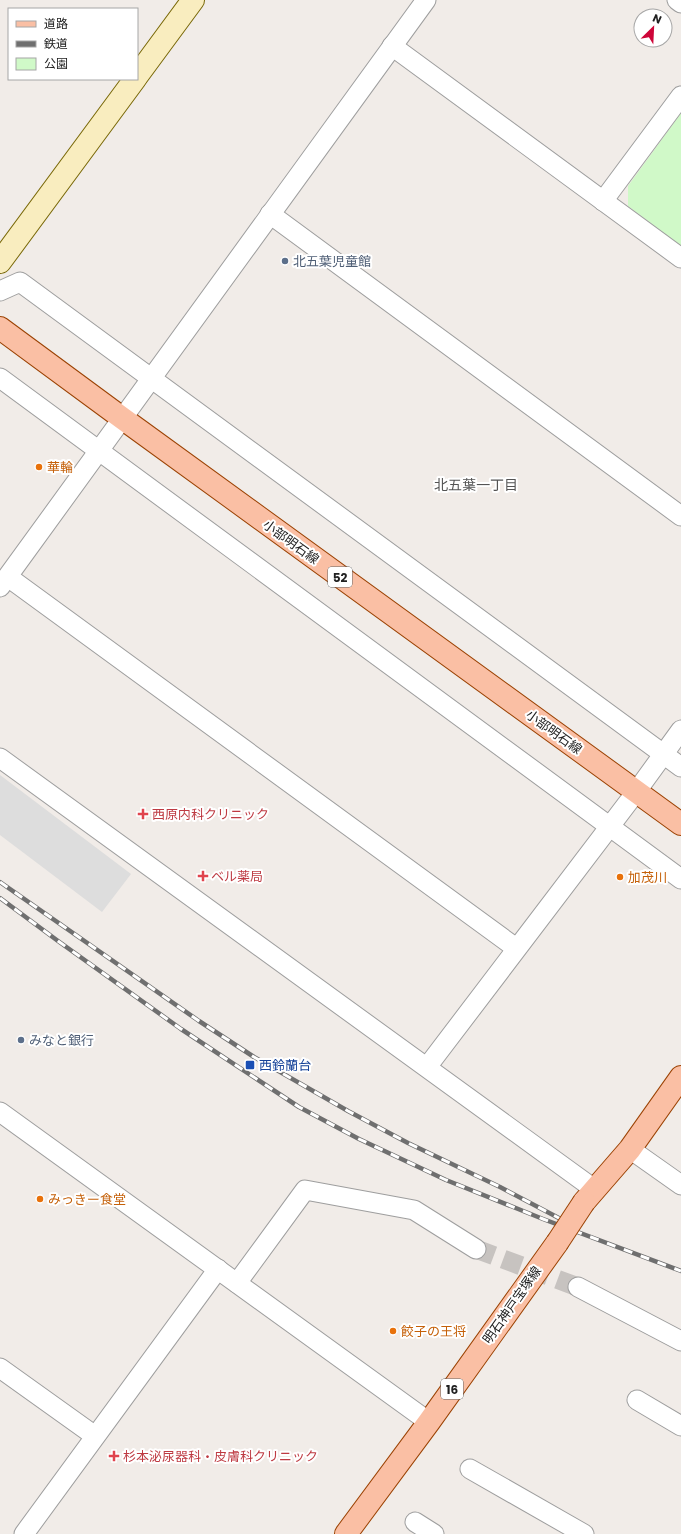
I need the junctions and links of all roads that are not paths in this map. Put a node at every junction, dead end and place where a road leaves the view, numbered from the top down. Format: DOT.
graph roads {
  1 [pos="193,0"];
  2 [pos="426,0"];
  3 [pos="677,0"];
  4 [pos="681,3"];
  5 [pos="392,46"];
  6 [pos="138,75"];
  7 [pos="134,80"];
  8 [pos="681,96"];
  9 [pos="603,201"];
  10 [pos="270,214"];
  11 [pos="681,258"];
  12 [pos="0,262"];
  13 [pos="0,291"];
  14 [pos="0,328"];
  15 [pos="0,378"];
  16 [pos="151,379"];
  17 [pos="122,418"];
  18 [pos="99,450"];
  19 [pos="681,516"];
  20 [pos="4,582"];
  21 [pos="681,730"];
  22 [pos="664,755"];
  23 [pos="0,758"];
  24 [pos="681,768"];
  25 [pos="636,792"];
  26 [pos="681,824"];
  27 [pos="610,827"];
  28 [pos="681,879"];
  29 [pos="516,948"];
  30 [pos="427,1067"];
  31 [pos="681,1077"];
  32 [pos="0,1112"];
  33 [pos="630,1149"];
  34 [pos="681,1185"];
  35 [pos="589,1196"];
  36 [pos="476,1249"];
  37 [pos="218,1269"];
  38 [pos="237,1283"];
  39 [pos="578,1287"];
  40 [pos="681,1341"];
  41 [pos="0,1368"];
  42 [pos="637,1400"];
  43 [pos="428,1422"];
  44 [pos="681,1426"];
  45 [pos="95,1436"];
  46 [pos="470,1469"];
  47 [pos="415,1522"];
  48 [pos="24,1534"];
  49 [pos="346,1534"];
  50 [pos="434,1534"];
  51 [pos="584,1534"];
  1 -- 6 [label="street"];
  2 -- 5 [label="street"];
  3 -- 4 [label="street"];
  5 -- 9 [label="street"];
  5 -- 10 [label="street"];
  7 -- 12 [label="street"];
  8 -- 9 [label="street"];
  9 -- 11 [label="street"];
  10 -- 16 [label="street"];
  10 -- 19 [label="street"];
  13 -- 16 [label="street"];
  14 -- 17 [label="main road, 小部明石線 / 52"];
  15 -- 18 [label="street"];
  16 -- 17 [label="street"];
  16 -- 22 [label="street"];
  17 -- 18 [label="street"];
  17 -- 25 [label="main road, 小部明石線 / 52"];
  18 -- 20 [label="street"];
  18 -- 27 [label="street"];
  20 -- 29 [label="street"];
  21 -- 22 [label="street"];
  22 -- 24 [label="street"];
  22 -- 25 [label="street"];
  23 -- 30 [label="street"];
  25 -- 26 [label="main road, 小部明石線 / 52"];
  25 -- 27 [label="street"];
  27 -- 28 [label="street"];
  27 -- 29 [label="street"];
  29 -- 30 [label="street"];
  30 -- 35 [label="street"];
  31 -- 33 [label="main road, 明石神戸宝塚線 / 16"];
  32 -- 37 [label="street"];
  33 -- 34 [label="street"];
  33 -- 35 [label="main road, 明石神戸宝塚線 / 16"];
  35 -- 43 [label="main road, 明石神戸宝塚線 / 16, bridge"];
  36 -- 38 [label="street"];
  37 -- 38 [label="street"];
  37 -- 45 [label="street"];
  38 -- 43 [label="street"];
  39 -- 40 [label="street"];
  41 -- 45 [label="street"];
  42 -- 44 [label="street"];
  43 -- 49 [label="main road, 明石神戸宝塚線 / 16"];
  45 -- 48 [label="street"];
  46 -- 51 [label="street"];
  47 -- 50 [label="street"];
}
